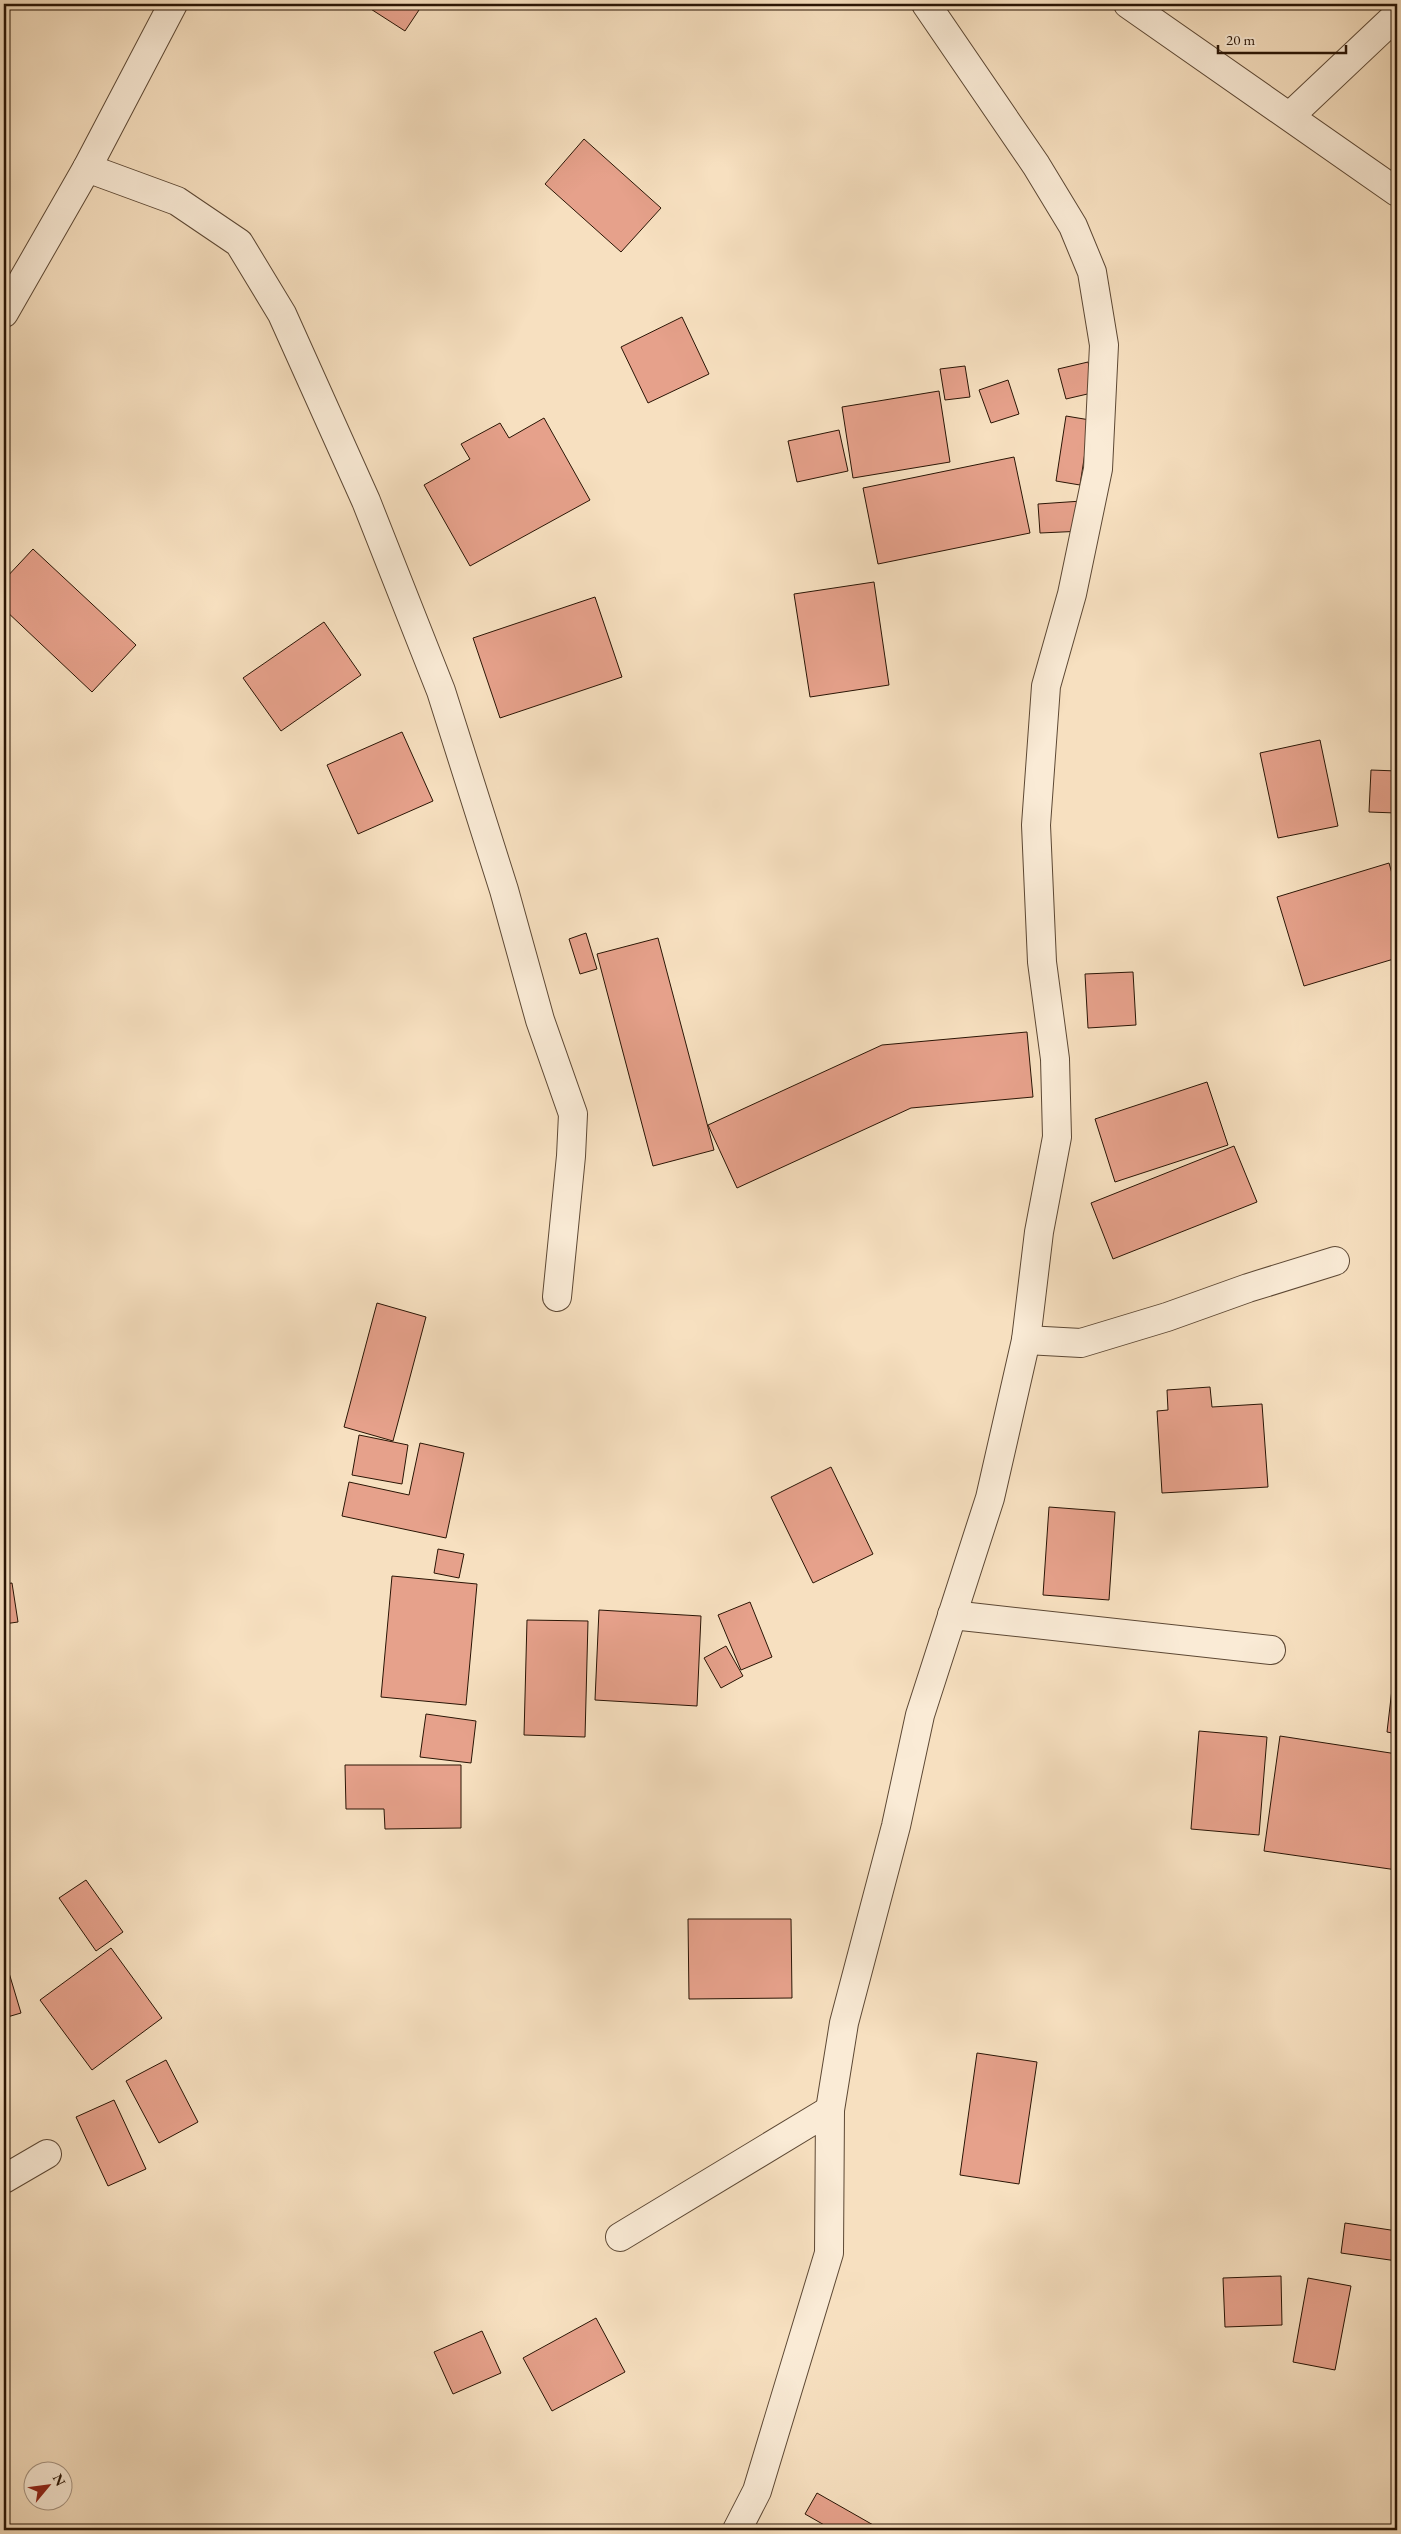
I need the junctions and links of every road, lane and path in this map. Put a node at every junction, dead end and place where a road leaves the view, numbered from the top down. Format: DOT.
graph roads {
  1 [pos="173,4"];
  2 [pos="926,4"];
  3 [pos="1128,4"];
  4 [pos="1397,15"];
  5 [pos="1290,116"];
  6 [pos="87,168"];
  7 [pos="1397,192"];
  8 [pos="4,313"];
  9 [pos="1335,1261"];
  10 [pos="556,1297"];
  11 [pos="1026,1340"];
  12 [pos="952,1615"];
  13 [pos="1271,1650"];
  14 [pos="830,2110"];
  15 [pos="47,2154"];
  16 [pos="4,2179"];
  17 [pos="620,2237"];
  18 [pos="737,2530"];
  1 -- 6 [label="street"];
  2 -- 11 [label="street"];
  3 -- 5 [label="street"];
  4 -- 5 [label="street"];
  5 -- 7 [label="street"];
  6 -- 8 [label="street"];
  6 -- 10 [label="street"];
  9 -- 11 [label="street"];
  11 -- 12 [label="street"];
  12 -- 13 [label="street"];
  12 -- 14 [label="street"];
  14 -- 17 [label="street"];
  14 -- 18 [label="street"];
  15 -- 16 [label="street"];
}
